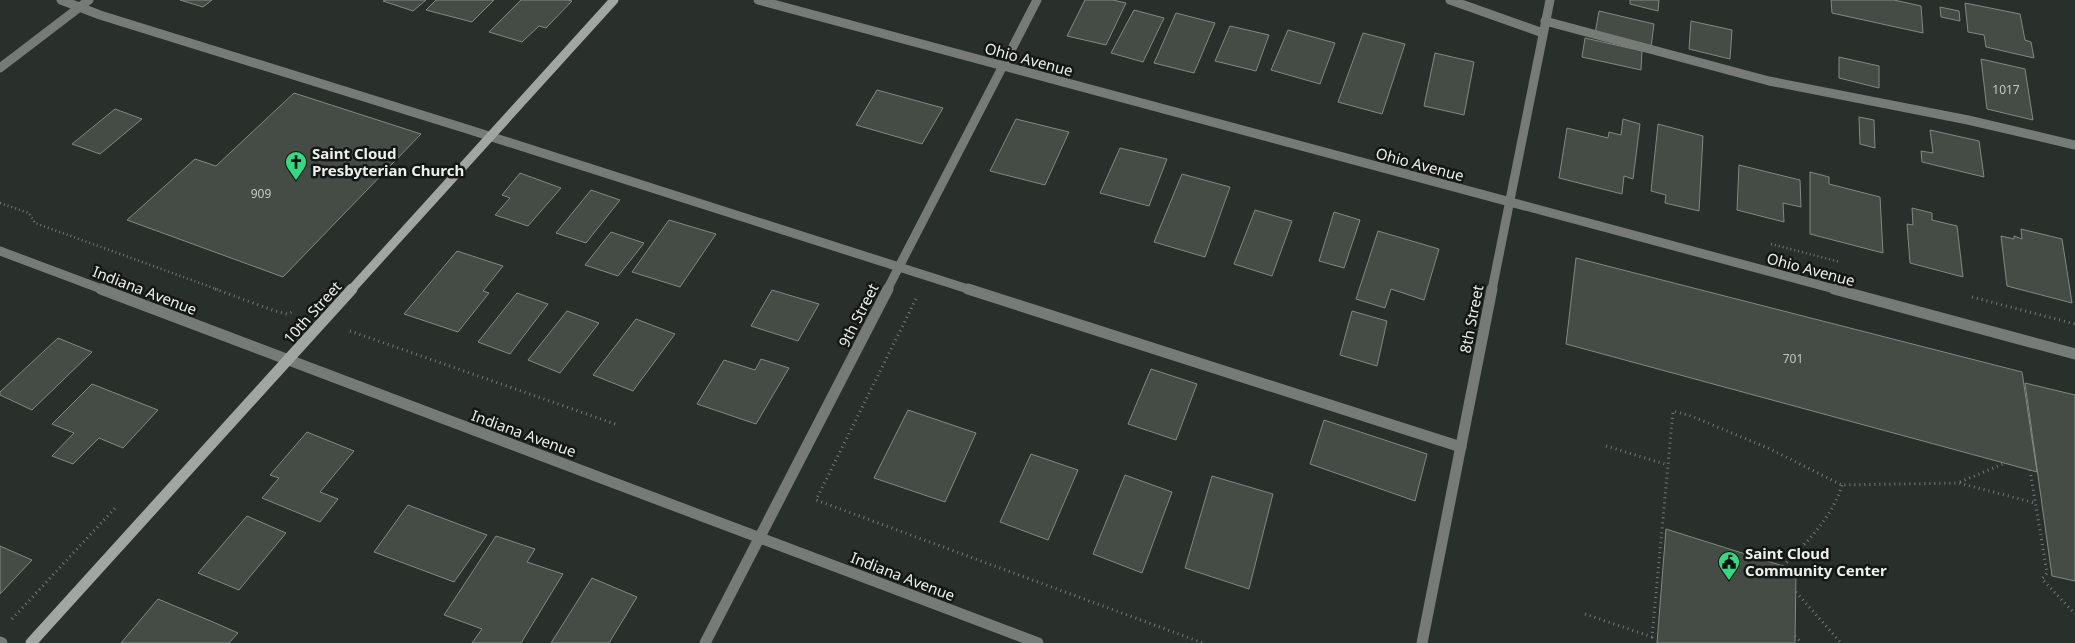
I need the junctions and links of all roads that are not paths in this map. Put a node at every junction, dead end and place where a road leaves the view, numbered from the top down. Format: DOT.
graph roads {
  1 [pos="61,0"];
  2 [pos="90,0"];
  3 [pos="614,0"];
  4 [pos="758,0"];
  5 [pos="1037,0"];
  6 [pos="1450,0"];
  7 [pos="1550,0"];
  8 [pos="81,6"];
  9 [pos="1545,21"];
  10 [pos="1543,33"];
  11 [pos="1002,66"];
  12 [pos="0,68"];
  13 [pos="490,137"];
  14 [pos="2075,145"];
  15 [pos="1509,202"];
  16 [pos="0,251"];
  17 [pos="899,268"];
  18 [pos="2075,354"];
  19 [pos="288,361"];
  20 [pos="1461,447"];
  21 [pos="760,537"];
  22 [pos="31,643"];
  23 [pos="705,643"];
  24 [pos="1038,643"];
  25 [pos="1422,643"];
  1 -- 8 [label="street"];
  2 -- 8 [label="street"];
  3 -- 13 [label="street, 10th Street"];
  4 -- 11 [label="street, Ohio Avenue"];
  5 -- 11 [label="street, 9th Street"];
  6 -- 10 [label="street"];
  7 -- 9 [label="street, 8th Street"];
  8 -- 12 [label="street"];
  8 -- 13 [label="street"];
  9 -- 10 [label="street, 8th Street"];
  9 -- 14 [label="street"];
  10 -- 15 [label="street, 8th Street"];
  11 -- 15 [label="street, Ohio Avenue"];
  11 -- 17 [label="street, 9th Street"];
  13 -- 17 [label="street"];
  13 -- 19 [label="street, 10th Street"];
  15 -- 18 [label="street, Ohio Avenue"];
  15 -- 20 [label="street, 8th Street"];
  16 -- 19 [label="street, Indiana Avenue"];
  17 -- 20 [label="street"];
  17 -- 21 [label="street, 9th Street"];
  19 -- 21 [label="street, Indiana Avenue"];
  19 -- 22 [label="street, 10th Street"];
  20 -- 25 [label="street, 8th Street"];
  21 -- 23 [label="street, 9th Street"];
  21 -- 24 [label="street, Indiana Avenue"];
}
